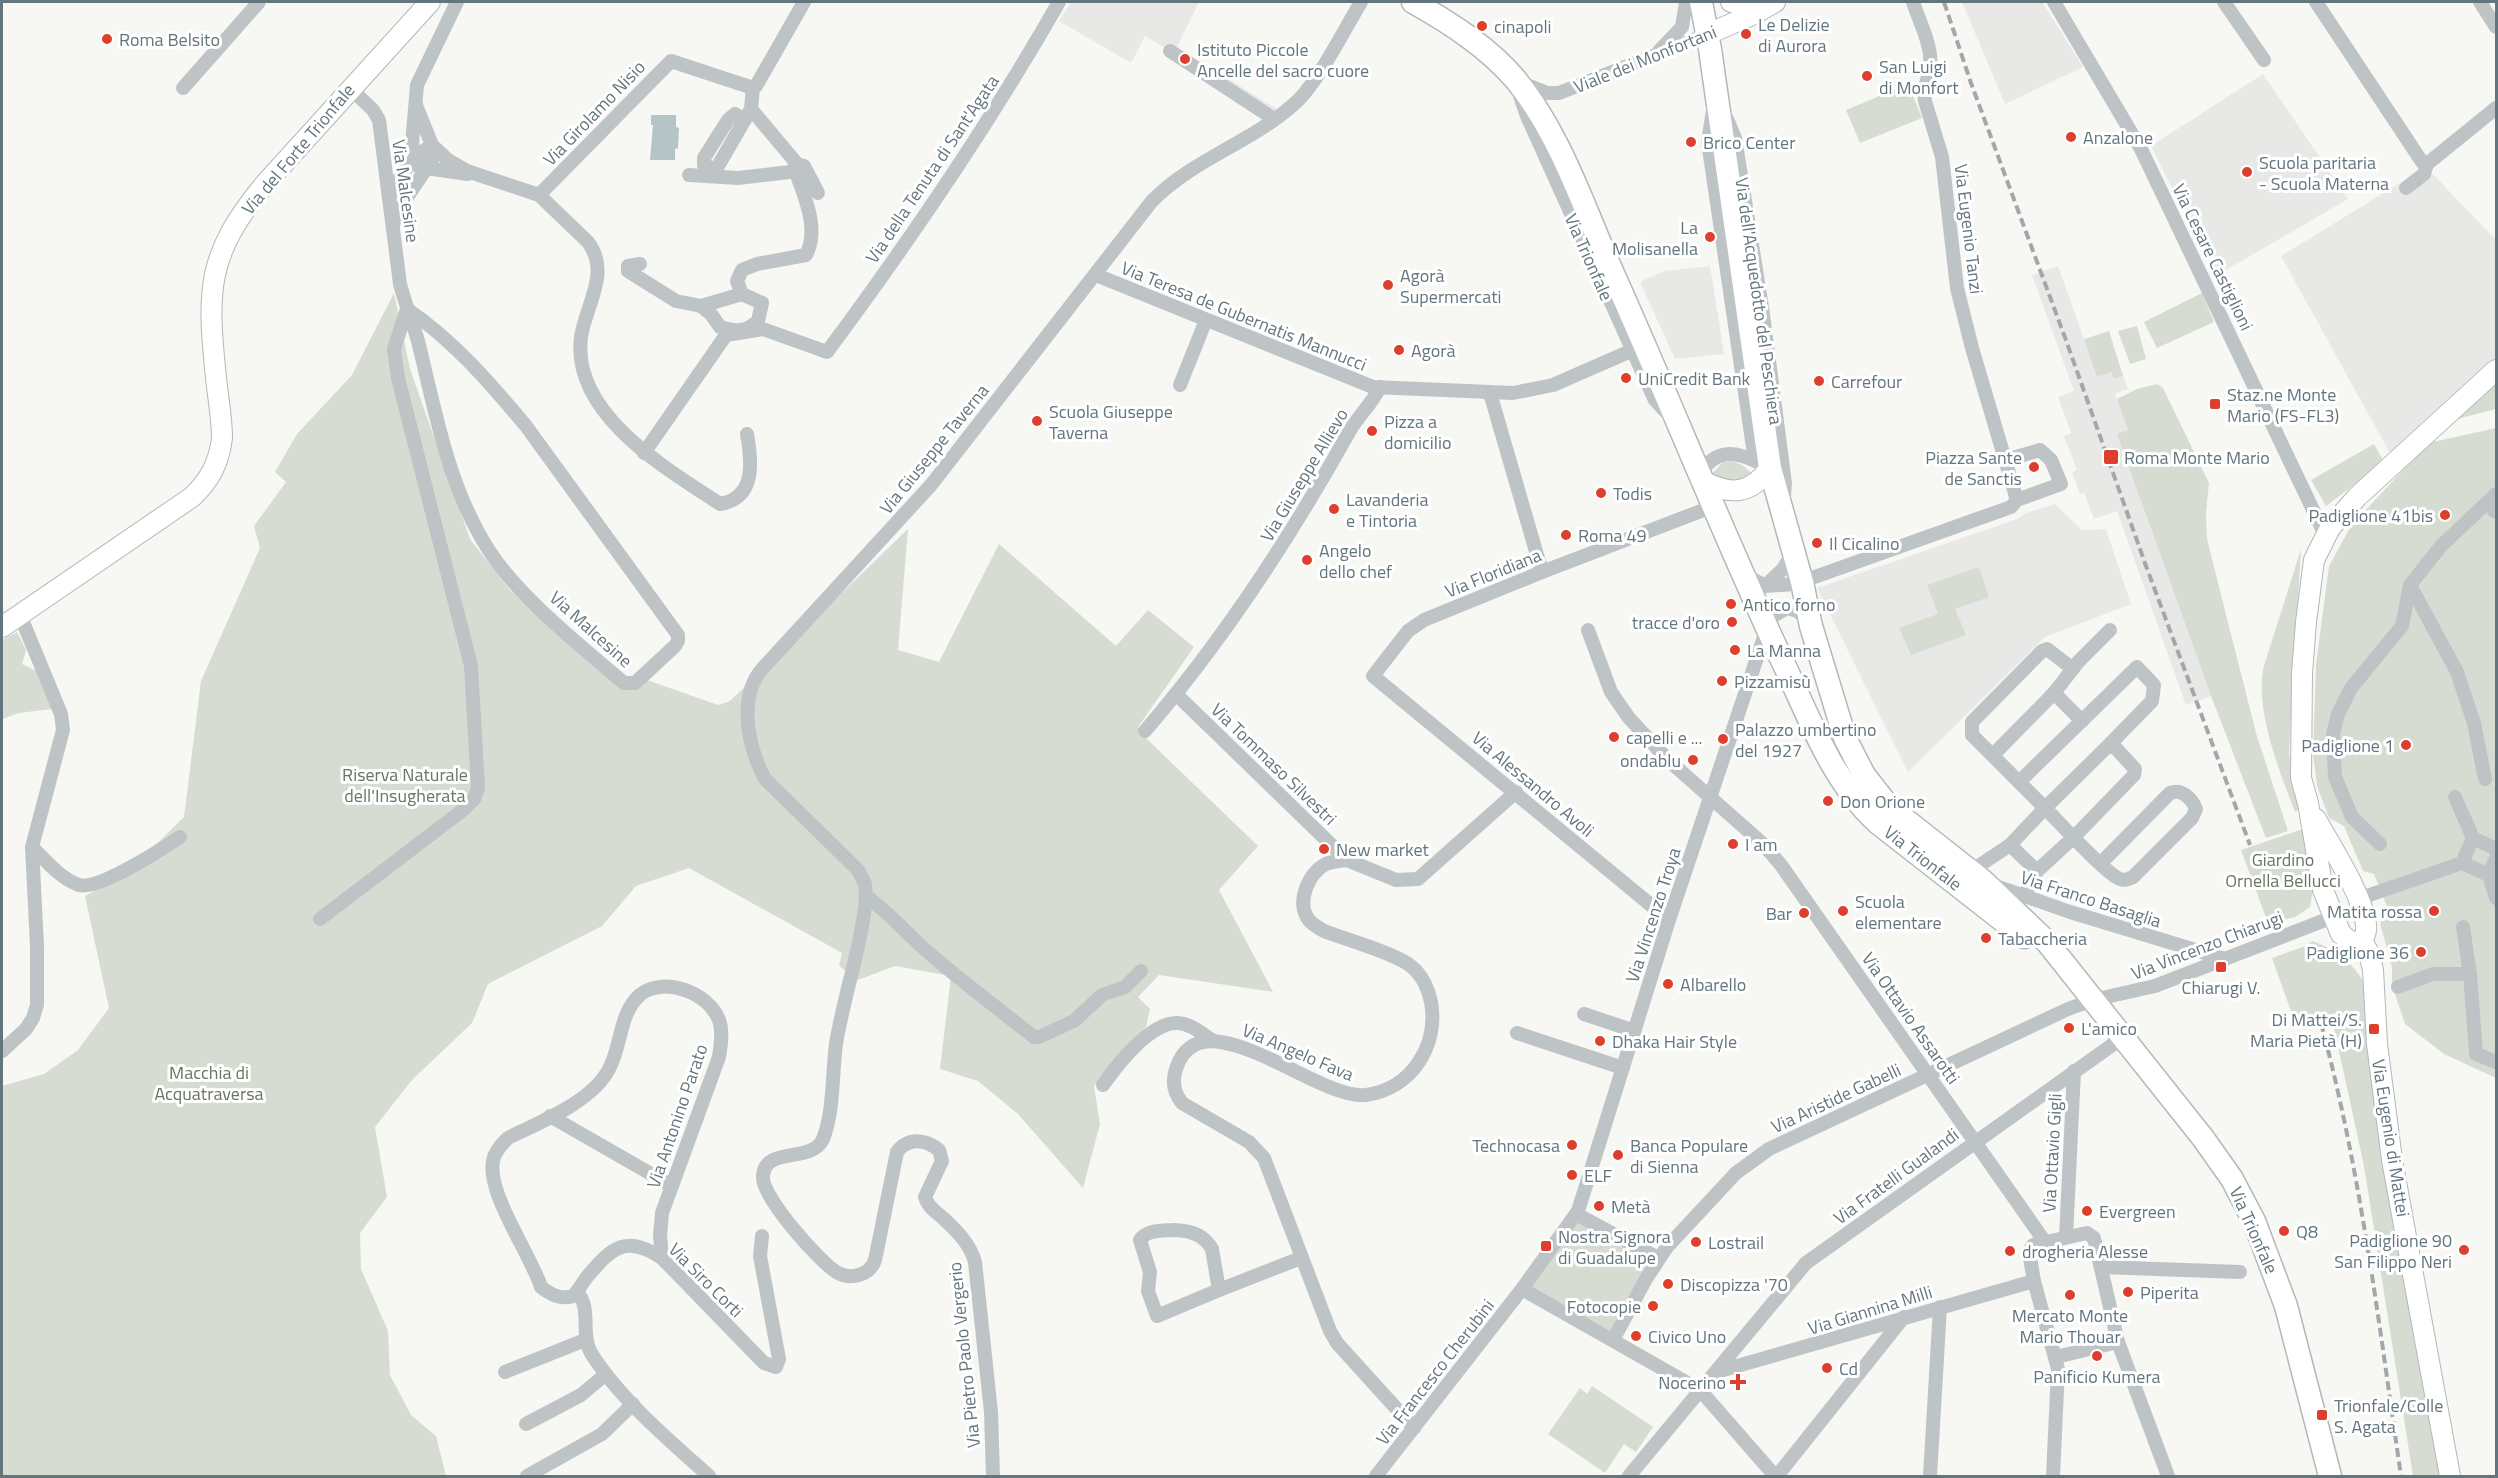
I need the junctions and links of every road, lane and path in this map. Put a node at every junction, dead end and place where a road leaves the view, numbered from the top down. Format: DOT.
graph roads {
  1 [pos="259,2"];
  2 [pos="430,2"];
  3 [pos="457,2"];
  4 [pos="804,2"];
  5 [pos="1059,2"];
  6 [pos="1361,2"];
  7 [pos="1413,2"];
  8 [pos="1686,2"];
  9 [pos="1701,2"];
  10 [pos="1731,2"];
  11 [pos="1774,2"];
  12 [pos="1913,2"];
  13 [pos="2054,2"];
  14 [pos="2224,2"];
  15 [pos="2316,2"];
  16 [pos="2480,2"];
  17 [pos="2496,27"];
  18 [pos="1706,35"];
  19 [pos="1170,51"];
  20 [pos="1653,57"];
  21 [pos="2264,60"];
  22 [pos="1515,79"];
  23 [pos="753,87"];
  24 [pos="183,88"];
  25 [pos="350,88"];
  26 [pos="1716,99"];
  27 [pos="416,105"];
  28 [pos="2496,108"];
  29 [pos="1274,119"];
  30 [pos="435,148"];
  31 [pos="382,150"];
  32 [pos="412,160"];
  33 [pos="2427,164"];
  34 [pos="796,168"];
  35 [pos="426,170"];
  36 [pos="478,175"];
  37 [pos="689,175"];
  38 [pos="2406,188"];
  39 [pos="818,193"];
  40 [pos="539,195"];
  41 [pos="390,196"];
  42 [pos="394,224"];
  43 [pos="640,264"];
  44 [pos="1096,275"];
  45 [pos="742,294"];
  46 [pos="701,306"];
  47 [pos="407,309"];
  48 [pos="1206,320"];
  49 [pos="1633,350"];
  50 [pos="2496,370"];
  51 [pos="1180,385"];
  52 [pos="1380,387"];
  53 [pos="1490,393"];
  54 [pos="1678,425"];
  55 [pos="747,434"];
  56 [pos="644,453"];
  57 [pos="2006,460"];
  58 [pos="1763,465"];
  59 [pos="1701,477"];
  60 [pos="2018,500"];
  61 [pos="1714,506"];
  62 [pos="2494,506"];
  63 [pos="1780,507"];
  64 [pos="2325,536"];
  65 [pos="1793,553"];
  66 [pos="1739,569"];
  67 [pos="1542,572"];
  68 [pos="1802,582"];
  69 [pos="2409,585"];
  70 [pos="1765,586"];
  71 [pos="20,615"];
  72 [pos="1811,626"];
  73 [pos="2,627"];
  74 [pos="1767,628"];
  75 [pos="1588,630"];
  76 [pos="2110,630"];
  77 [pos="2073,669"];
  78 [pos="1373,676"];
  79 [pos="2054,693"];
  80 [pos="1177,695"];
  81 [pos="2082,721"];
  82 [pos="1145,731"];
  83 [pos="2111,743"];
  84 [pos="1992,755"];
  85 [pos="2485,779"];
  86 [pos="2019,783"];
  87 [pos="1516,792"];
  88 [pos="2455,797"];
  89 [pos="1711,798"];
  90 [pos="2308,803"];
  91 [pos="2045,808"];
  92 [pos="180,837"];
  93 [pos="2074,837"];
  94 [pos="2473,838"];
  95 [pos="2380,844"];
  96 [pos="2010,845"];
  97 [pos="32,847"];
  98 [pos="2496,849"];
  99 [pos="2496,858"];
  100 [pos="1347,860"];
  101 [pos="2101,863"];
  102 [pos="2462,863"];
  103 [pos="2037,871"];
  104 [pos="2345,872"];
  105 [pos="2489,875"];
  106 [pos="1977,876"];
  107 [pos="2323,890"];
  108 [pos="866,896"];
  109 [pos="2023,897"];
  110 [pos="2496,898"];
  111 [pos="2358,900"];
  112 [pos="2333,917"];
  113 [pos="320,919"];
  114 [pos="1669,920"];
  115 [pos="2463,927"];
  116 [pos="2362,941"];
  117 [pos="2188,949"];
  118 [pos="2225,959"];
  119 [pos="2063,962"];
  120 [pos="853,966"];
  121 [pos="1141,971"];
  122 [pos="2188,974"];
  123 [pos="2470,974"];
  124 [pos="2398,987"];
  125 [pos="2093,1000"];
  126 [pos="1584,1014"];
  127 [pos="1635,1031"];
  128 [pos="1517,1033"];
  129 [pos="2122,1038"];
  130 [pos="1212,1040"];
  131 [pos="2,1051"];
  132 [pos="2496,1062"];
  133 [pos="1623,1068"];
  134 [pos="2074,1071"];
  135 [pos="1927,1074"];
  136 [pos="1103,1085"];
  137 [pos="550,1116"];
  138 [pos="1975,1141"];
  139 [pos="672,1186"];
  140 [pos="1576,1214"];
  141 [pos="762,1236"];
  142 [pos="2066,1237"];
  143 [pos="2045,1242"];
  144 [pos="662,1258"];
  145 [pos="1300,1258"];
  146 [pos="1658,1258"];
  147 [pos="2101,1267"];
  148 [pos="2240,1272"];
  149 [pos="2034,1281"];
  150 [pos="1522,1289"];
  151 [pos="1219,1290"];
  152 [pos="577,1292"];
  153 [pos="1940,1308"];
  154 [pos="1904,1317"];
  155 [pos="585,1340"];
  156 [pos="1613,1340"];
  157 [pos="2118,1342"];
  158 [pos="2056,1357"];
  159 [pos="506,1372"];
  160 [pos="1716,1372"];
  161 [pos="606,1374"];
  162 [pos="1700,1390"];
  163 [pos="633,1404"];
  164 [pos="526,1424"];
  165 [pos="1414,1428"];
  166 [pos="703,1475"];
  167 [pos="527,1476"];
  168 [pos="993,1476"];
  169 [pos="1376,1476"];
  170 [pos="1629,1476"];
  171 [pos="1776,1476"];
  172 [pos="1930,1476"];
  173 [pos="2053,1476"];
  174 [pos="2168,1476"];
  175 [pos="2330,1476"];
  176 [pos="2450,1476"];
  1 -- 24 [label="street"];
  2 -- 25 [label="street, Via del Forte Trionfale"];
  3 -- 27 [label="street"];
  4 -- 23 [label="street"];
  5 -- 56 [label="street, Via della Tenuta di Sant'Agata"];
  6 -- 29 [label="street, Via Giuseppe Taverna"];
  7 -- 22 [label="main road, Via Trionfale"];
  8 -- 20 [label="street"];
  9 -- 18 [label="main road, Via dell'Acquedotto del Peschiera"];
  10 -- 11 [label="street, Viale dei Monfortani"];
  11 -- 18 [label="street, Viale dei Monfortani"];
  12 -- 57 [label="street, Via Eugenio Tanzi"];
  13 -- 64 [label="street, Via Cesare Castiglioni"];
  14 -- 21 [label="street"];
  15 -- 33 [label="street"];
  16 -- 17 [label="street"];
  18 -- 20 [label="street, Viale dei Monfortani"];
  18 -- 26 [label="main road, Via dell'Acquedotto del Peschiera"];
  19 -- 29 [label="street"];
  20 -- 22 [label="street, Viale dei Monfortani"];
  22 -- 49 [label="street, Via Trionfale"];
  22 -- 54 [label="main road, Via Trionfale"];
  23 -- 34 [label="street"];
  23 -- 40 [label="street, Via Girolamo Nisio"];
  25 -- 31 [label="street, Via Malcesine"];
  25 -- 71 [label="street, Via del Forte Trionfale"];
  26 -- 58 [label="main road, Via dell'Acquedotto del Peschiera"];
  26 -- 63 [label="street, Via dell'Acquedotto del Peschiera"];
  27 -- 30 [label="street"];
  27 -- 32 [label="street"];
  28 -- 33 [label="street"];
  29 -- 44 [label="street, Via Giuseppe Taverna"];
  30 -- 32 [label="street"];
  30 -- 35 [label="street"];
  30 -- 36 [label="street"];
  31 -- 32 [label="street"];
  31 -- 41 [label="street, Via Malcesine"];
  32 -- 35 [label="street"];
  32 -- 41 [label="street"];
  33 -- 38 [label="street"];
  34 -- 37 [label="street"];
  34 -- 39 [label="street"];
  34 -- 45 [label="street"];
  35 -- 36 [label="street"];
  35 -- 42 [label="street"];
  36 -- 40 [label="street"];
  40 -- 56 [label="street"];
  41 -- 42 [label="street, Via Malcesine"];
  42 -- 47 [label="street, Via Malcesine"];
  43 -- 46 [label="street"];
  44 -- 48 [label="street, Via Teresa de Gubernatis Mannucci"];
  44 -- 108 [label="street, Via Giuseppe Taverna"];
  45 -- 46 [label="street"];
  45 -- 46 [label="street"];
  47 -- 47 [label="street, Via Malcesine"];
  47 -- 113 [label="street"];
  48 -- 51 [label="street"];
  48 -- 52 [label="street, Via Teresa de Gubernatis Mannucci"];
  49 -- 53 [label="street"];
  49 -- 54 [label="street, Via Trionfale"];
  50 -- 64 [label="street"];
  52 -- 53 [label="street"];
  52 -- 80 [label="street, Via Giuseppe Allievo"];
  53 -- 67 [label="street"];
  54 -- 59 [label="main road, Via Trionfale"];
  55 -- 56 [label="street"];
  57 -- 60 [label="street"];
  57 -- 60 [label="street"];
  58 -- 59 [label="street"];
  58 -- 59 [label="street"];
  58 -- 63 [label="main road, Via dell'Acquedotto del Peschiera"];
  59 -- 61 [label="main road, Via Trionfale"];
  60 -- 68 [label="street"];
  61 -- 66 [label="main road, Via Trionfale"];
  61 -- 67 [label="street, Via Floridiana"];
  62 -- 69 [label="street"];
  63 -- 65 [label="main road, Via dell'Acquedotto del Peschiera"];
  64 -- 90 [label="street"];
  65 -- 68 [label="main road, Via dell'Acquedotto del Peschiera"];
  65 -- 70 [label="street"];
  66 -- 70 [label="street"];
  66 -- 74 [label="main road, Via Trionfale"];
  67 -- 78 [label="street, Via Floridiana"];
  68 -- 70 [label="street"];
  68 -- 72 [label="main road, Via dell'Acquedotto del Peschiera"];
  69 -- 85 [label="street"];
  69 -- 95 [label="street"];
  71 -- 73 [label="street, Via del Forte Trionfale"];
  71 -- 97 [label="street"];
  72 -- 74 [label="street"];
  72 -- 106 [label="main road, Via Trionfale"];
  74 -- 89 [label="street, Via Vincenzo Troya"];
  74 -- 119 [label="main road, Via Trionfale"];
  75 -- 89 [label="street, Via Ottavio Assarotti"];
  76 -- 77 [label="street"];
  77 -- 79 [label="street"];
  77 -- 84 [label="street"];
  78 -- 87 [label="street, Via Alessandro Avoli"];
  79 -- 81 [label="street"];
  79 -- 84 [label="street"];
  80 -- 82 [label="street, Via Giuseppe Allievo"];
  80 -- 100 [label="street, Via Tommaso Silvestri"];
  81 -- 83 [label="street"];
  81 -- 86 [label="street"];
  83 -- 91 [label="street"];
  83 -- 93 [label="street"];
  84 -- 86 [label="street"];
  86 -- 91 [label="street"];
  87 -- 100 [label="street"];
  87 -- 114 [label="street, Via Alessandro Avoli"];
  88 -- 94 [label="street"];
  89 -- 114 [label="street, Via Vincenzo Troya"];
  89 -- 135 [label="street, Via Ottavio Assarotti"];
  90 -- 104 [label="street"];
  90 -- 107 [label="street"];
  91 -- 93 [label="street"];
  91 -- 96 [label="street"];
  92 -- 97 [label="street"];
  93 -- 101 [label="street"];
  93 -- 103 [label="street"];
  94 -- 98 [label="street"];
  94 -- 102 [label="street"];
  96 -- 103 [label="street"];
  96 -- 106 [label="street"];
  97 -- 131 [label="street"];
  99 -- 105 [label="street"];
  100 -- 130 [label="street, Via Angelo Fava"];
  101 -- 101 [label="street"];
  102 -- 105 [label="street"];
  102 -- 111 [label="street"];
  103 -- 109 [label="street"];
  104 -- 107 [label="street"];
  104 -- 111 [label="street"];
  105 -- 110 [label="street"];
  106 -- 109 [label="street, Via Franco Basaglia"];
  106 -- 119 [label="main road, Via Trionfale"];
  107 -- 112 [label="street"];
  108 -- 120 [label="street, Via Giuseppe Taverna"];
  108 -- 121 [label="street"];
  109 -- 117 [label="street, Via Franco Basaglia"];
  111 -- 116 [label="street"];
  112 -- 116 [label="street"];
  112 -- 118 [label="street, Via Vincenzo Chiarugi"];
  114 -- 127 [label="street, Via Vincenzo Troya"];
  115 -- 123 [label="street"];
  116 -- 176 [label="street, Via Eugenio di Mattei"];
  117 -- 118 [label="street, Via Franco Basaglia"];
  117 -- 122 [label="street"];
  118 -- 122 [label="street, Via Vincenzo Chiarugi"];
  119 -- 125 [label="main road, Via Trionfale"];
  120 -- 168 [label="street, Via Pietro Paolo Vergerio"];
  122 -- 125 [label="street, Via Vincenzo Chiarugi"];
  123 -- 124 [label="street"];
  123 -- 132 [label="street"];
  125 -- 129 [label="main road, Via Trionfale"];
  125 -- 135 [label="street, Via Aristide Gabelli"];
  126 -- 127 [label="street"];
  127 -- 133 [label="street, Via Vincenzo Troya"];
  128 -- 133 [label="street"];
  129 -- 134 [label="street, Via Fratelli Gualandi"];
  129 -- 175 [label="main road, Via Trionfale"];
  130 -- 136 [label="street"];
  130 -- 145 [label="street, Via Angelo Fava"];
  133 -- 140 [label="street, Via Vincenzo Troya"];
  134 -- 138 [label="street, Via Fratelli Gualandi"];
  134 -- 142 [label="street, Via Ottavio Gigli"];
  135 -- 138 [label="street, Via Ottavio Assarotti"];
  135 -- 146 [label="street, Via Aristide Gabelli"];
  137 -- 139 [label="street"];
  137 -- 139 [label="street, Via Antonino Parato"];
  137 -- 152 [label="street, Via Antonino Parato"];
  138 -- 143 [label="street, Via Ottavio Assarotti"];
  138 -- 160 [label="street, Via Fratelli Gualandi"];
  139 -- 144 [label="street, Via Antonino Parato"];
  140 -- 146 [label="street"];
  140 -- 150 [label="street, Via Francesco Cherubini"];
  141 -- 144 [label="street, Via Siro Corti"];
  142 -- 143 [label="street"];
  142 -- 147 [label="street"];
  143 -- 149 [label="street"];
  144 -- 152 [label="street, Via Siro Corti"];
  145 -- 151 [label="street"];
  145 -- 165 [label="street, Via Angelo Fava"];
  146 -- 156 [label="street, Via Aristide Gabelli"];
  147 -- 148 [label="street"];
  147 -- 157 [label="street"];
  149 -- 153 [label="street, Via Giannina Milli"];
  149 -- 158 [label="street"];
  150 -- 156 [label="street"];
  150 -- 165 [label="street, Via Francesco Cherubini"];
  151 -- 151 [label="street"];
  152 -- 155 [label="street"];
  153 -- 154 [label="street, Via Giannina Milli"];
  153 -- 172 [label="street"];
  154 -- 160 [label="street, Via Giannina Milli"];
  154 -- 171 [label="street"];
  155 -- 159 [label="street"];
  155 -- 161 [label="street"];
  156 -- 162 [label="street"];
  157 -- 158 [label="street"];
  157 -- 174 [label="street"];
  158 -- 173 [label="street"];
  160 -- 162 [label="street, Via Fratelli Gualandi"];
  161 -- 163 [label="street"];
  161 -- 164 [label="street"];
  162 -- 170 [label="street, Via Fratelli Gualandi"];
  162 -- 171 [label="street"];
  163 -- 166 [label="street"];
  163 -- 167 [label="street"];
  165 -- 169 [label="street, Via Francesco Cherubini"];
}
